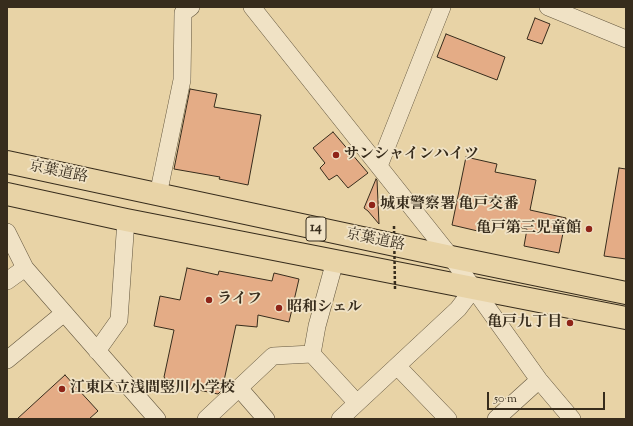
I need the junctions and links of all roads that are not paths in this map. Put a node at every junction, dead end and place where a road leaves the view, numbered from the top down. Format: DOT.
graph roads {
  1 [pos="191,7"];
  2 [pos="252,7"];
  3 [pos="442,7"];
  4 [pos="548,7"];
  5 [pos="266,15"];
  6 [pos="626,39"];
  7 [pos="7,162"];
  8 [pos="379,166"];
  9 [pos="7,194"];
  10 [pos="158,195"];
  11 [pos="126,220"];
  12 [pos="7,232"];
  13 [pos="451,257"];
  14 [pos="335,261"];
  15 [pos="25,268"];
  16 [pos="7,281"];
  17 [pos="474,288"];
  18 [pos="626,292"];
  19 [pos="64,313"];
  20 [pos="626,318"];
  21 [pos="97,351"];
  22 [pos="312,354"];
  23 [pos="7,360"];
  24 [pos="397,366"];
  25 [pos="539,380"];
  26 [pos="239,388"];
  27 [pos="357,403"];
  28 [pos="157,419"];
  29 [pos="206,419"];
  30 [pos="266,419"];
  31 [pos="340,419"];
  32 [pos="448,419"];
  33 [pos="496,419"];
  34 [pos="572,419"];
  1 -- 10 [label="street"];
  2 -- 5 [label="street"];
  3 -- 8 [label="street"];
  4 -- 6 [label="street"];
  5 -- 8 [label="street"];
  7 -- 10 [label="highway, 京葉道路 / 14"];
  8 -- 13 [label="street"];
  9 -- 11 [label="highway, 京葉道路 / 14"];
  10 -- 13 [label="highway, 京葉道路 / 14"];
  11 -- 14 [label="highway, 京葉道路 / 14"];
  11 -- 21 [label="street"];
  12 -- 15 [label="street"];
  13 -- 17 [label="street"];
  13 -- 18 [label="highway, 京葉道路 / 14"];
  14 -- 17 [label="highway, 京葉道路 / 14"];
  14 -- 22 [label="street"];
  15 -- 16 [label="street"];
  15 -- 19 [label="street"];
  17 -- 20 [label="highway, 京葉道路 / 14"];
  17 -- 24 [label="street"];
  17 -- 25 [label="street"];
  19 -- 21 [label="street"];
  19 -- 23 [label="street"];
  21 -- 28 [label="street"];
  22 -- 26 [label="street"];
  22 -- 27 [label="street"];
  24 -- 27 [label="street"];
  24 -- 32 [label="street"];
  25 -- 33 [label="street"];
  25 -- 34 [label="street"];
  26 -- 29 [label="street"];
  26 -- 30 [label="street"];
  27 -- 31 [label="street"];
}
